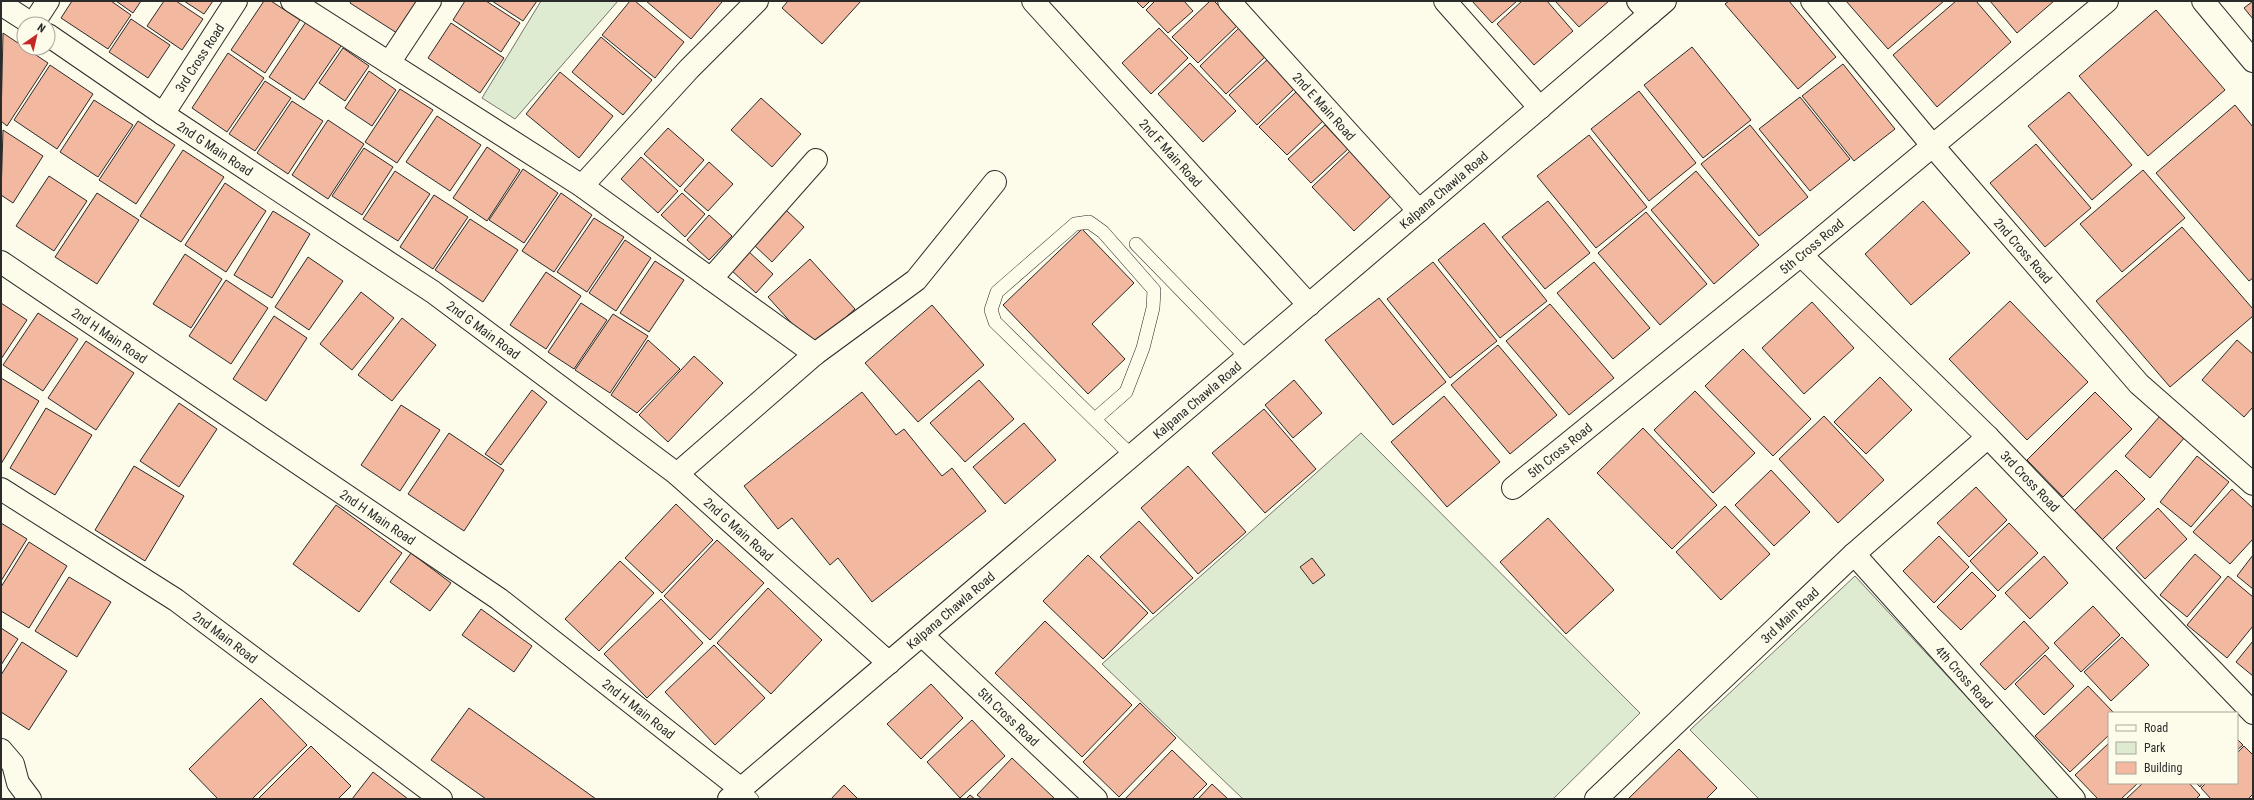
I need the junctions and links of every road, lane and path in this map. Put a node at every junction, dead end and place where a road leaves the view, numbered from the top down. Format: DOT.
graph roads {
  1 [pos="48,1"];
  2 [pos="236,1"];
  3 [pos="292,1"];
  4 [pos="430,1"];
  5 [pos="757,1"];
  6 [pos="1033,1"];
  7 [pos="1229,1"];
  8 [pos="1445,1"];
  9 [pos="1812,1"];
  10 [pos="2107,1"];
  11 [pos="2203,1"];
  12 [pos="1,4"];
  13 [pos="1651,5"];
  14 [pos="20,16"];
  15 [pos="38,16"];
  16 [pos="56,40"];
  17 [pos="2253,61"];
  18 [pos="389,63"];
  19 [pos="1540,108"];
  20 [pos="163,114"];
  21 [pos="1932,145"];
  22 [pos="816,160"];
  23 [pos="995,182"];
  24 [pos="582,186"];
  25 [pos="1419,211"];
  26 [pos="1136,244"];
  27 [pos="1801,255"];
  28 [pos="1,262"];
  29 [pos="711,279"];
  30 [pos="1309,305"];
  31 [pos="815,354"];
  32 [pos="1247,358"];
  33 [pos="1095,419"];
  34 [pos="1988,437"];
  35 [pos="1132,456"];
  36 [pos="678,474"];
  37 [pos="2253,484"];
  38 [pos="1513,488"];
  39 [pos="1,489"];
  40 [pos="1854,554"];
  41 [pos="922,635"];
  42 [pos="889,663"];
  43 [pos="2253,713"];
  44 [pos="1,750"];
  45 [pos="741,796"];
  46 [pos="30,799"];
  47 [pos="441,799"];
  48 [pos="1096,799"];
  49 [pos="1597,799"];
  50 [pos="2074,799"];
  1 -- 15 [label="street"];
  2 -- 20 [label="street, 3rd Cross Road"];
  3 -- 18 [label="street"];
  4 -- 18 [label="street"];
  5 -- 24 [label="street"];
  6 -- 30 [label="street, 2nd F Main Road"];
  7 -- 25 [label="street, 2nd E Main Road"];
  8 -- 19 [label="street"];
  9 -- 21 [label="street, 2nd Cross Road"];
  10 -- 21 [label="street, 5th Cross Road"];
  11 -- 17 [label="street"];
  12 -- 14 [label="street"];
  13 -- 19 [label="street, Kalpana Chawla Road"];
  16 -- 20 [label="street, 2nd G Main Road"];
  18 -- 24 [label="street"];
  19 -- 25 [label="street, Kalpana Chawla Road"];
  20 -- 36 [label="street, 2nd G Main Road"];
  21 -- 27 [label="street, 5th Cross Road"];
  21 -- 37 [label="street, 2nd Cross Road"];
  22 -- 29 [label="street"];
  23 -- 31 [label="street"];
  24 -- 29 [label="street"];
  25 -- 30 [label="street, Kalpana Chawla Road"];
  26 -- 32 [label="lane"];
  27 -- 34 [label="street, 3rd Cross Road"];
  27 -- 38 [label="street, 5th Cross Road"];
  28 -- 45 [label="street, 2nd H Main Road"];
  29 -- 31 [label="street"];
  30 -- 32 [label="street, Kalpana Chawla Road"];
  31 -- 36 [label="street"];
  32 -- 35 [label="street, Kalpana Chawla Road"];
  33 -- 33 [label="lane"];
  33 -- 35 [label="lane"];
  34 -- 40 [label="street, 3rd Main Road"];
  34 -- 43 [label="street, 3rd Cross Road"];
  35 -- 41 [label="street, Kalpana Chawla Road"];
  36 -- 42 [label="street, 2nd G Main Road"];
  39 -- 47 [label="street, 2nd Main Road"];
  40 -- 49 [label="street, 3rd Main Road"];
  40 -- 50 [label="street, 4th Cross Road"];
  41 -- 42 [label="street, Kalpana Chawla Road"];
  41 -- 48 [label="street, 5th Cross Road"];
  42 -- 45 [label="street, Kalpana Chawla Road"];
  44 -- 46 [label="street"];
}
